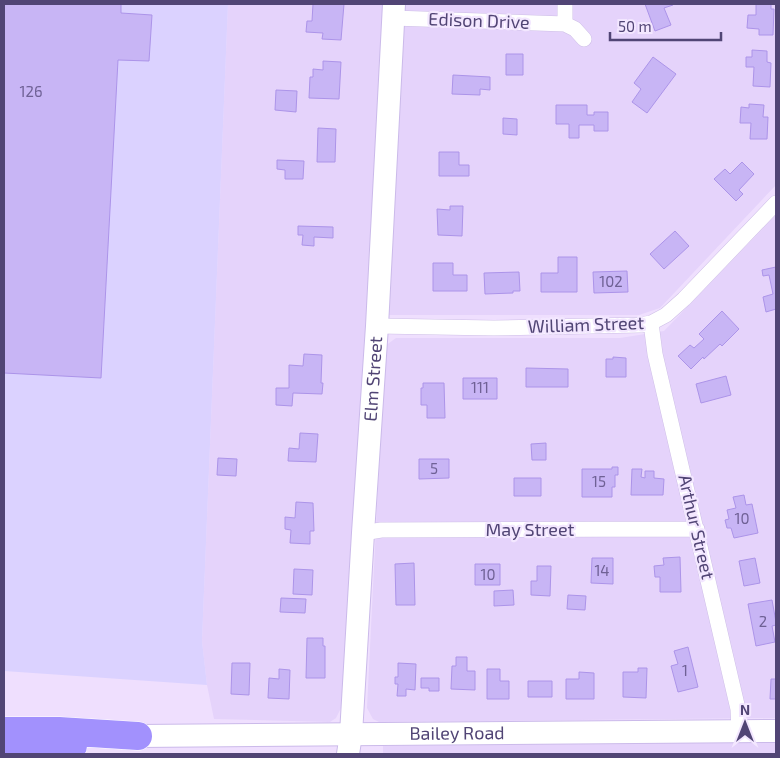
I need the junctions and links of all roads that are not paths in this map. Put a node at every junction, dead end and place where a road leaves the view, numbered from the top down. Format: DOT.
graph roads {
  1 [pos="566,4"];
  2 [pos="393,11"];
  3 [pos="565,24"];
  4 [pos="584,39"];
  5 [pos="776,203"];
  6 [pos="651,323"];
  7 [pos="378,326"];
  8 [pos="697,529"];
  9 [pos="363,533"];
  10 [pos="4,731"];
  11 [pos="739,731"];
  12 [pos="776,731"];
  13 [pos="138,736"];
  14 [pos="350,744"];
  15 [pos="6,754"];
  1 -- 3 [label="street"];
  2 -- 3 [label="street, Edison Drive"];
  2 -- 7 [label="street, Elm Street"];
  3 -- 4 [label="street"];
  5 -- 6 [label="street, William Street"];
  6 -- 7 [label="street, William Street"];
  6 -- 8 [label="street, Arthur Street"];
  7 -- 9 [label="street, Elm Street"];
  8 -- 9 [label="street, May Street"];
  8 -- 11 [label="street, Arthur Street"];
  9 -- 14 [label="street, Elm Street"];
  10 -- 13 [label="highway"];
  11 -- 12 [label="street, Bailey Road"];
  11 -- 14 [label="street, Bailey Road"];
  13 -- 14 [label="street, Bailey Road"];
  13 -- 15 [label="highway"];
}
